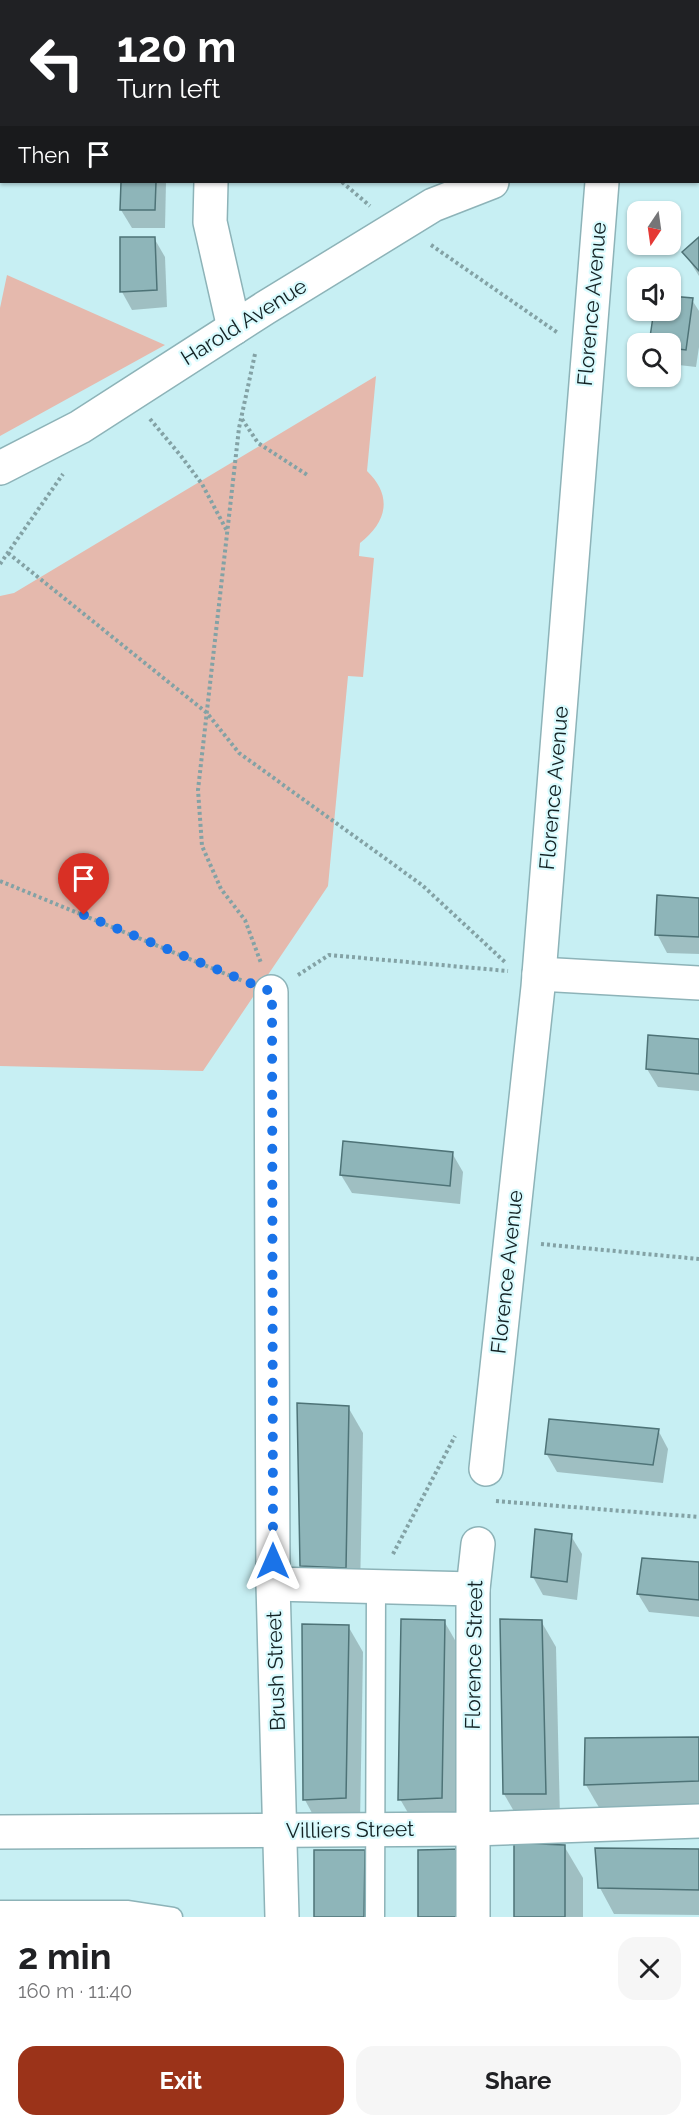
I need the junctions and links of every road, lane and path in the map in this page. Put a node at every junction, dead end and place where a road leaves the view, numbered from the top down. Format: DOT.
graph roads {
  1 [pos="211,183"];
  2 [pos="489,183"];
  3 [pos="602,183"];
  4 [pos="400,225"];
  5 [pos="265,308"];
  6 [pos="234,328"];
  7 [pos="589,353"];
  8 [pos="129,396"];
  9 [pos="241,418"];
  10 [pos="68,467"];
  11 [pos="0,468"];
  12 [pos="309,476"];
  13 [pos="228,532"];
  14 [pos="8,553"];
  15 [pos="0,564"];
  16 [pos="207,713"];
  17 [pos="0,881"];
  18 [pos="539,974"];
  19 [pos="699,983"];
  20 [pos="272,992"];
  21 [pos="511,1241"];
  22 [pos="699,1259"];
  23 [pos="456,1434"];
  24 [pos="484,1484"];
  25 [pos="699,1517"];
  26 [pos="478,1544"];
  27 [pos="273,1584"];
  28 [pos="376,1587"];
  29 [pos="473,1589"];
  30 [pos="699,1821"];
  31 [pos="376,1829"];
  32 [pos="473,1829"];
  33 [pos="281,1831"];
  34 [pos="0,1832"];
  35 [pos="0,1910"];
  36 [pos="173,1917"];
  37 [pos="282,1917"];
  38 [pos="375,1917"];
  39 [pos="473,1917"];
  1 -- 6 [label="street"];
  2 -- 4 [label="street, Harold Avenue"];
  3 -- 7 [label="street, Florence Avenue"];
  4 -- 5 [label="street, Harold Avenue"];
  4 -- 7 [label="path"];
  5 -- 6 [label="street, Harold Avenue"];
  5 -- 9 [label="path"];
  6 -- 8 [label="street, Harold Avenue"];
  7 -- 18 [label="street, Florence Avenue"];
  8 -- 11 [label="street, Harold Avenue"];
  8 -- 13 [label="path"];
  9 -- 12 [label="path"];
  9 -- 13 [label="path"];
  10 -- 14 [label="path"];
  13 -- 16 [label="path"];
  14 -- 15 [label="path"];
  14 -- 16 [label="path"];
  16 -- 20 [label="path"];
  16 -- 20 [label="path"];
  17 -- 20 [label="path"];
  18 -- 19 [label="street"];
  18 -- 21 [label="street, Florence Avenue"];
  20 -- 27 [label="street, Brush Street"];
  21 -- 22 [label="path"];
  21 -- 24 [label="street, Florence Avenue"];
  23 -- 28 [label="path"];
  24 -- 25 [label="path"];
  26 -- 29 [label="street, Florence Street"];
  27 -- 28 [label="street"];
  27 -- 33 [label="street, Brush Street"];
  28 -- 29 [label="street"];
  28 -- 31 [label="lane"];
  29 -- 32 [label="street, Florence Street"];
  30 -- 32 [label="street, Villiers Street"];
  31 -- 32 [label="street, Villiers Street"];
  31 -- 33 [label="street, Villiers Street"];
  31 -- 38 [label="lane"];
  32 -- 39 [label="street, Florence Street"];
  33 -- 34 [label="street, Villiers Street"];
  33 -- 37 [label="street, Brush Street"];
  35 -- 36 [label="lane"];
}
